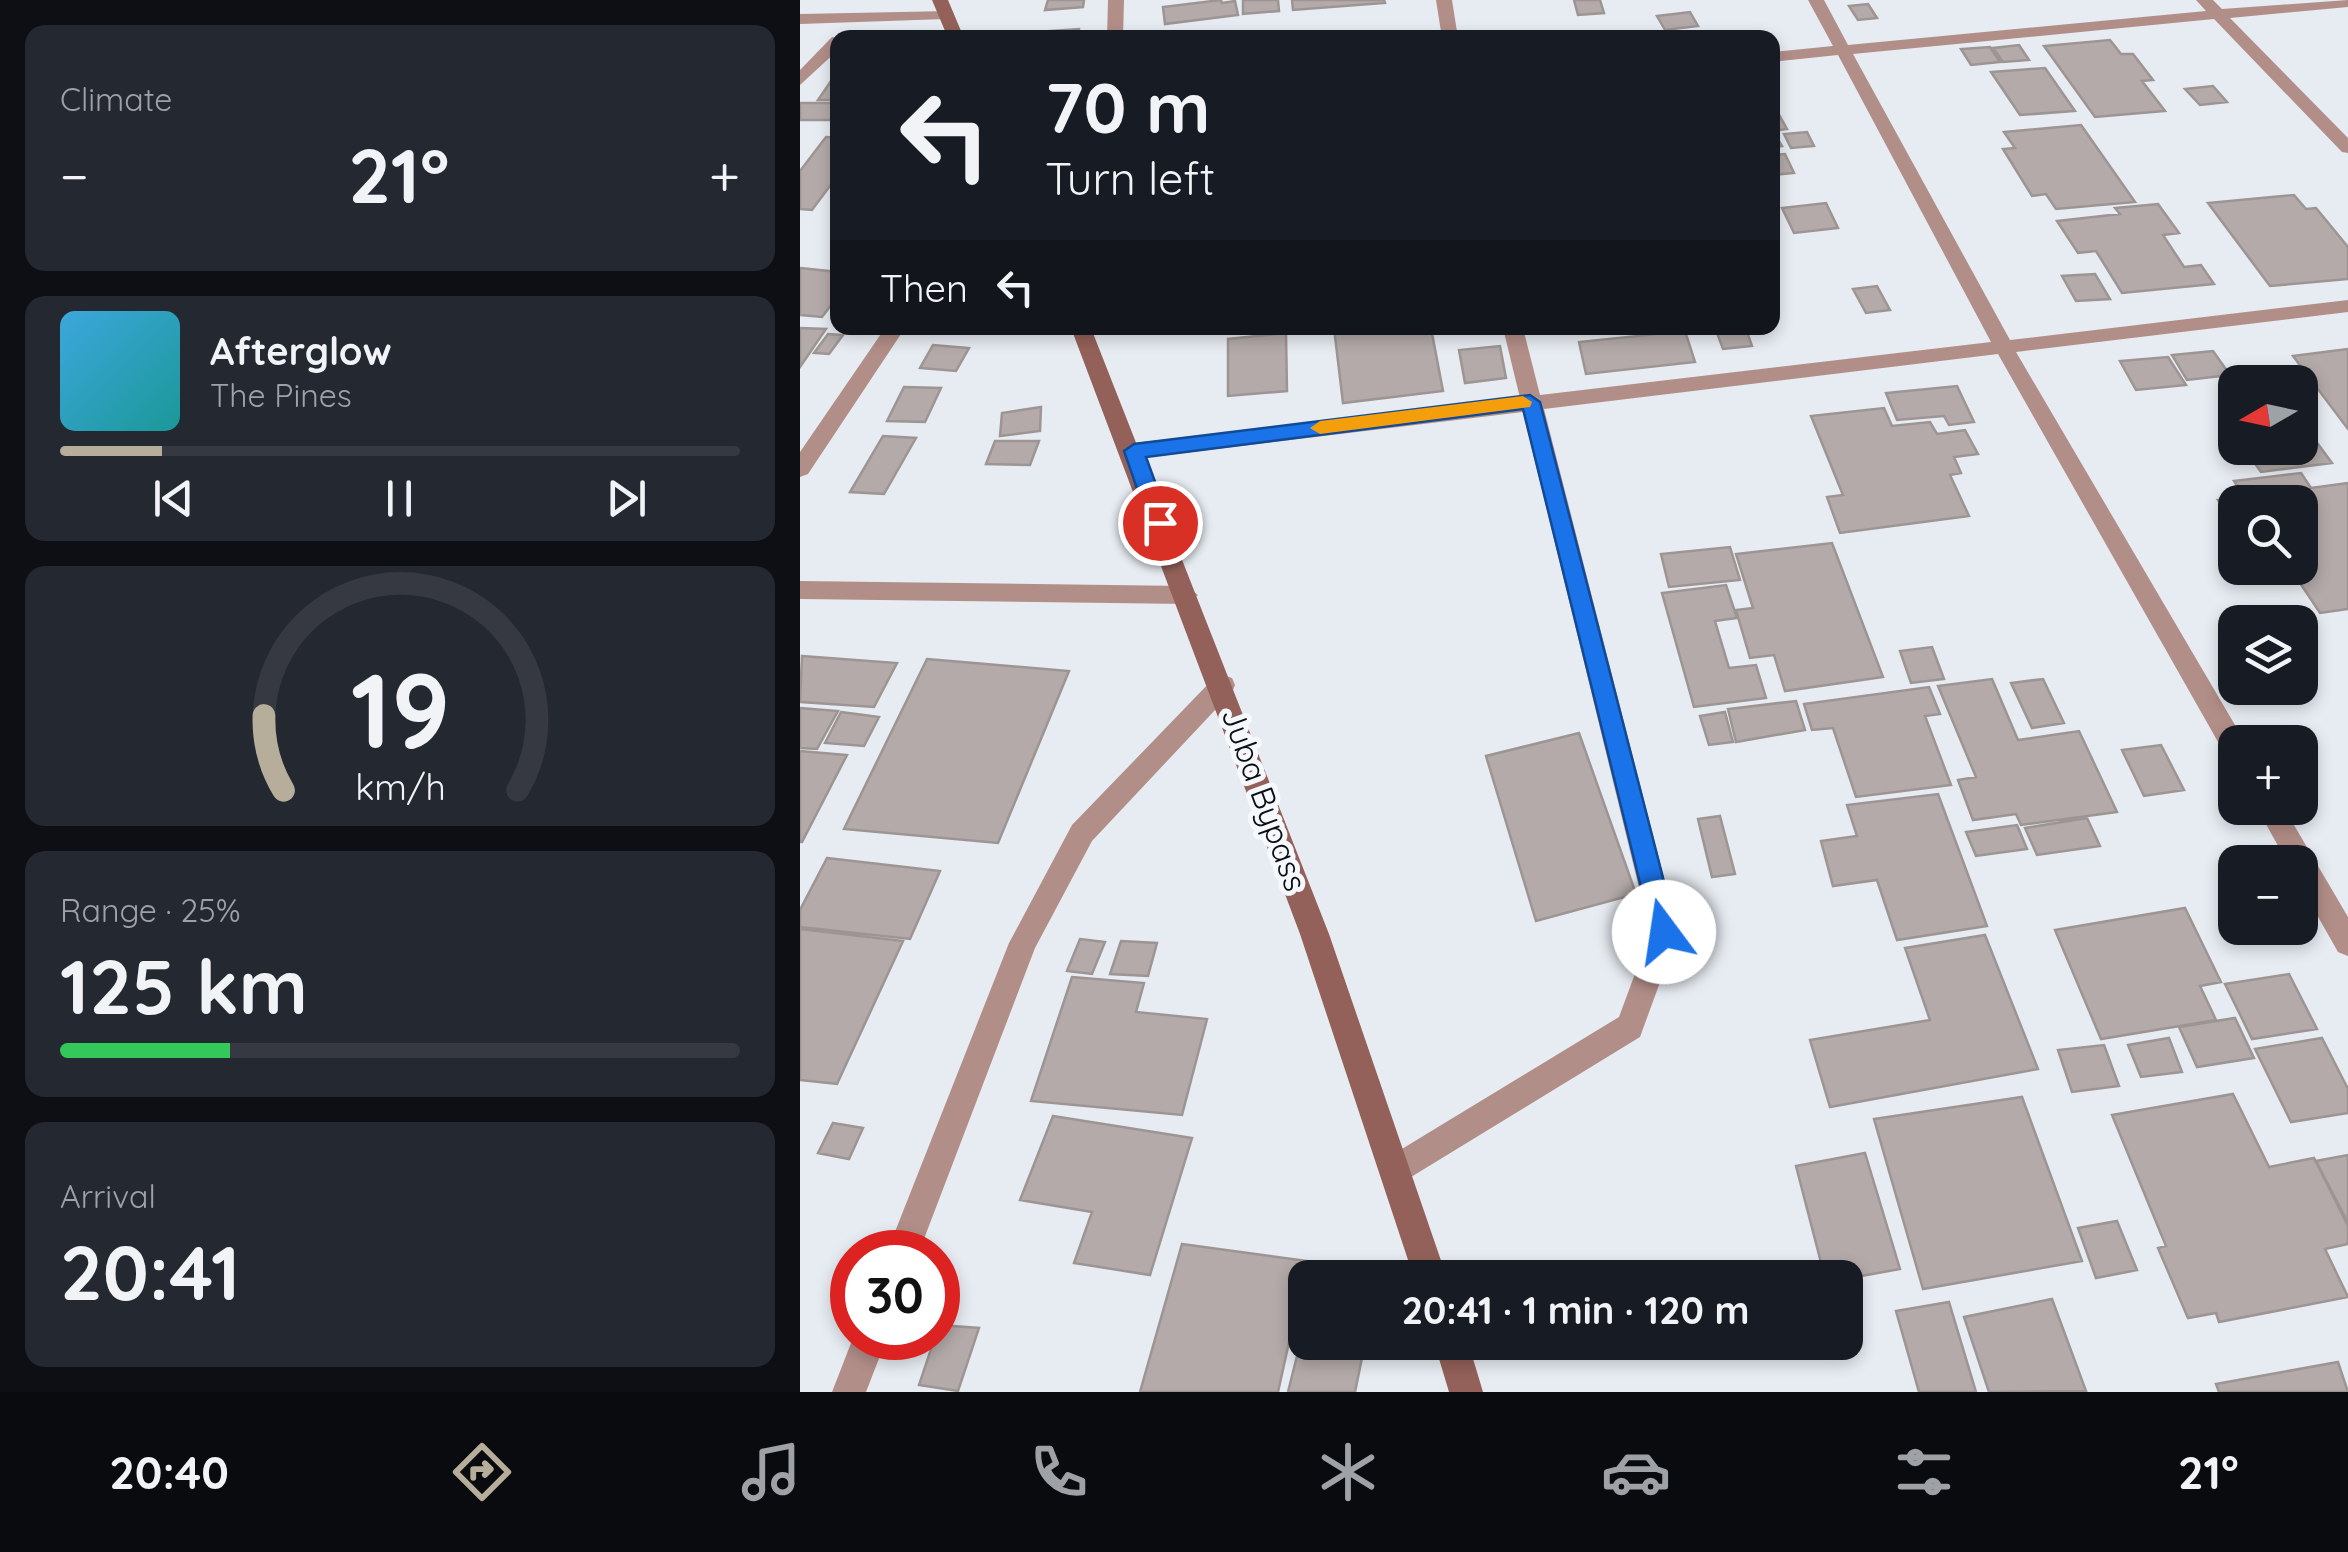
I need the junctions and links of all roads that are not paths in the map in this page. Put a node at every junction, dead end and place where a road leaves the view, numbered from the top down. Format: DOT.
graph roads {
  1 [pos="1116,0"];
  2 [pos="1444,0"];
  3 [pos="1816,0"];
  4 [pos="2204,0"];
  5 [pos="2348,2"];
  6 [pos="943,7"];
  7 [pos="2220,16"];
  8 [pos="858,18"];
  9 [pos="800,19"];
  10 [pos="847,30"];
  11 [pos="1115,30"];
  12 [pos="1449,30"];
  13 [pos="830,48"];
  14 [pos="1844,49"];
  15 [pos="1780,56"];
  16 [pos="800,80"];
  17 [pos="2348,148"];
  18 [pos="2348,306"];
  19 [pos="890,335"];
  20 [pos="1084,335"];
  21 [pos="1515,335"];
  22 [pos="2004,348"];
  23 [pos="1530,402"];
  24 [pos="1134,451"];
  25 [pos="800,469"];
  26 [pos="800,590"];
  27 [pos="1186,595"];
  28 [pos="1224,686"];
  29 [pos="2222,725"];
  30 [pos="2280,825"];
  31 [pos="2348,943"];
  32 [pos="1398,1169"];
  33 [pos="912,1230"];
  34 [pos="1426,1260"];
  35 [pos="861,1360"];
  36 [pos="1456,1360"];
  37 [pos="849,1392"];
  38 [pos="1466,1392"];
  1 -- 11 [label="street"];
  2 -- 12 [label="street"];
  3 -- 14 [label="street"];
  4 -- 7 [label="street"];
  5 -- 7 [label="street"];
  6 -- 8 [label="street"];
  7 -- 14 [label="street"];
  7 -- 17 [label="street"];
  8 -- 9 [label="street"];
  8 -- 10 [label="street"];
  13 -- 16 [label="street"];
  14 -- 15 [label="street"];
  14 -- 22 [label="street"];
  18 -- 22 [label="street"];
  19 -- 25 [label="street"];
  20 -- 24 [label="main road, Juba Bypass"];
  21 -- 23 [label="street"];
  22 -- 23 [label="street"];
  22 -- 29 [label="street"];
  23 -- 24 [label="street"];
  23 -- 32 [label="street"];
  24 -- 27 [label="main road, Juba Bypass"];
  26 -- 27 [label="street"];
  27 -- 28 [label="main road, Juba Bypass"];
  28 -- 32 [label="main road, Juba Bypass"];
  28 -- 33 [label="street"];
  30 -- 31 [label="street"];
  32 -- 34 [label="main road, Juba Bypass"];
  35 -- 37 [label="street"];
  36 -- 38 [label="main road"];
}
